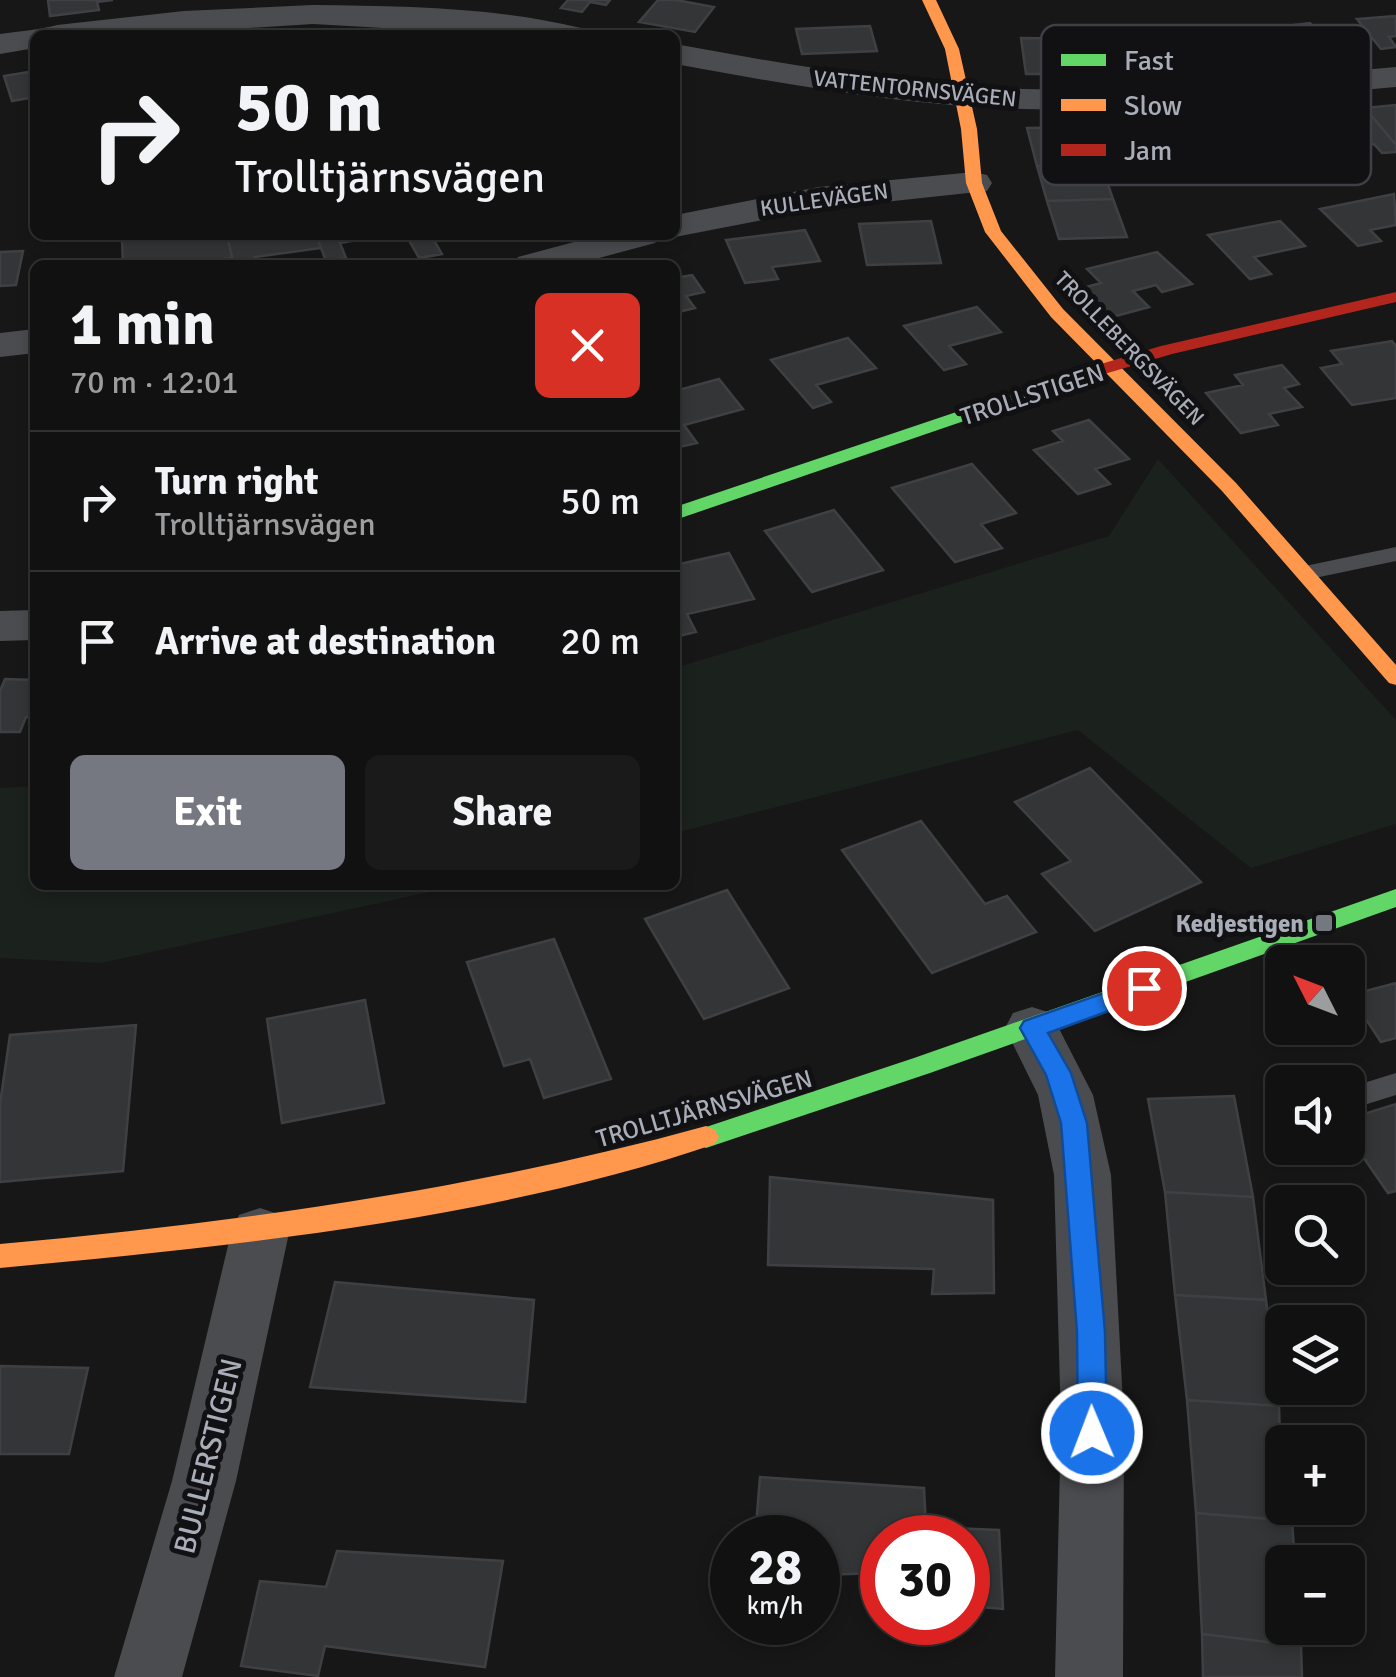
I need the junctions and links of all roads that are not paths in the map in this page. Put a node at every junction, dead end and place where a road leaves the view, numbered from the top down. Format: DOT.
graph roads {
  1 [pos="928,0"];
  2 [pos="101,30"];
  3 [pos="526,30"];
  4 [pos="30,39"];
  5 [pos="0,44"];
  6 [pos="680,55"];
  7 [pos="1396,77"];
  8 [pos="1371,79"];
  9 [pos="962,95"];
  10 [pos="1041,100"];
  11 [pos="974,183"];
  12 [pos="680,225"];
  13 [pos="624,240"];
  14 [pos="550,260"];
  15 [pos="1396,297"];
  16 [pos="1111,368"];
  17 [pos="680,512"];
  18 [pos="1396,554"];
  19 [pos="1305,573"];
  20 [pos="30,625"];
  21 [pos="0,626"];
  22 [pos="1396,678"];
  23 [pos="1396,898"];
  24 [pos="1032,1028"];
  25 [pos="1396,1084"];
  26 [pos="1365,1094"];
  27 [pos="260,1234"];
  28 [pos="0,1256"];
  29 [pos="148,1677"];
  30 [pos="1089,1677"];
  1 -- 9 [label="street, TROLLEBERGSVÄGEN"];
  2 -- 3 [label="street"];
  4 -- 5 [label="street"];
  6 -- 9 [label="street, VATTENTORNSVÄGEN"];
  7 -- 8 [label="street, VATTENTORNSVÄGEN"];
  9 -- 10 [label="street, VATTENTORNSVÄGEN"];
  9 -- 11 [label="street, TROLLEBERGSVÄGEN"];
  11 -- 12 [label="street, KULLEVÄGEN"];
  11 -- 16 [label="street, TROLLEBERGSVÄGEN"];
  13 -- 14 [label="street"];
  15 -- 16 [label="street, TROLLSTIGEN"];
  16 -- 17 [label="street, TROLLSTIGEN"];
  16 -- 19 [label="street, TROLLEBERGSVÄGEN"];
  18 -- 19 [label="lane"];
  19 -- 22 [label="street, TROLLEBERGSVÄGEN"];
  20 -- 21 [label="street"];
  23 -- 24 [label="street, TROLLTJÄRNSVÄGEN"];
  24 -- 27 [label="street, TROLLTJÄRNSVÄGEN"];
  24 -- 30 [label="street"];
  25 -- 26 [label="lane"];
  27 -- 28 [label="street, TROLLTJÄRNSVÄGEN"];
  27 -- 29 [label="street, BULLERSTIGEN"];
}
